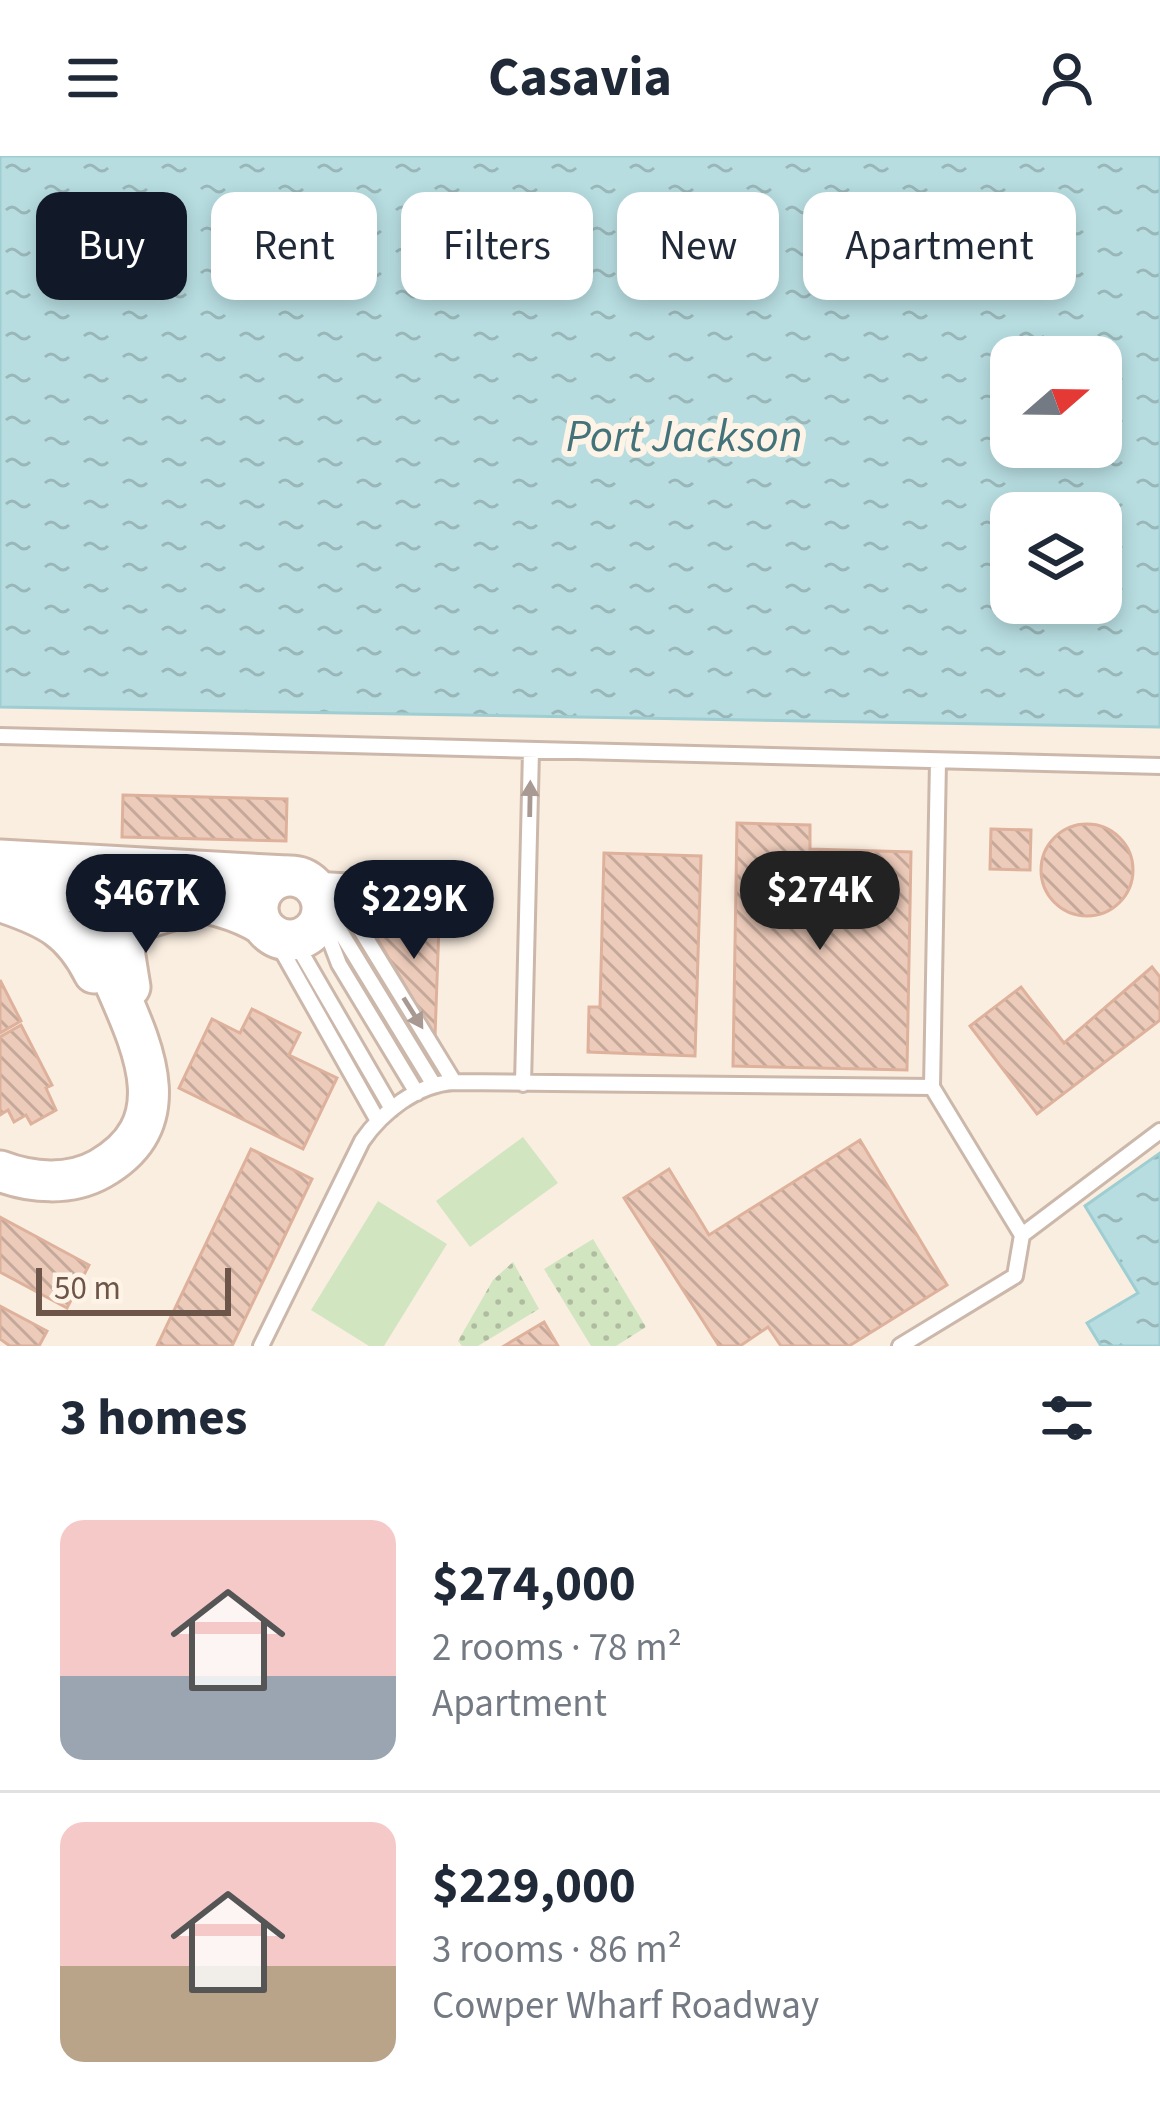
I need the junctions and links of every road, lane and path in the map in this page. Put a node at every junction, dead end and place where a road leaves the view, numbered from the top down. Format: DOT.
graph roads {
  1 [pos="0,736"];
  2 [pos="531,751"];
  3 [pos="938,761"];
  4 [pos="1160,766"];
  5 [pos="0,860"];
  6 [pos="95,882"];
  7 [pos="393,884"];
  8 [pos="0,890"];
  9 [pos="0,902"];
  10 [pos="196,902"];
  11 [pos="298,908"];
  12 [pos="135,1031"];
  13 [pos="454,1082"];
  14 [pos="524,1084"];
  15 [pos="434,1085"];
  16 [pos="932,1088"];
  17 [pos="417,1093"];
  18 [pos="392,1109"];
  19 [pos="377,1119"];
  20 [pos="1160,1131"];
  21 [pos="0,1171"];
  22 [pos="1022,1235"];
  23 [pos="261,1346"];
  24 [pos="900,1346"];
  1 -- 2 [label="lane"];
  2 -- 3 [label="lane"];
  14 -- 2 [label="lane, one-way"];
  3 -- 4 [label="lane"];
  3 -- 16 [label="lane"];
  5 -- 6 [label="street"];
  6 -- 8 [label="street"];
  6 -- 10 [label="street"];
  6 -- 11 [label="street"];
  6 -- 12 [label="street"];
  7 -- 11 [label="lane"];
  9 -- 12 [label="street"];
  10 -- 11 [label="street"];
  10 -- 12 [label="street"];
  11 -- 13 [label="lane, one-way"];
  11 -- 15 [label="lane"];
  11 -- 17 [label="lane"];
  11 -- 18 [label="lane"];
  11 -- 19 [label="lane"];
  12 -- 21 [label="street"];
  13 -- 14 [label="lane"];
  13 -- 15 [label="lane"];
  14 -- 16 [label="lane"];
  15 -- 17 [label="lane"];
  16 -- 22 [label="lane"];
  17 -- 18 [label="lane"];
  18 -- 19 [label="lane"];
  19 -- 23 [label="lane"];
  20 -- 22 [label="lane"];
  22 -- 24 [label="lane"];
}
